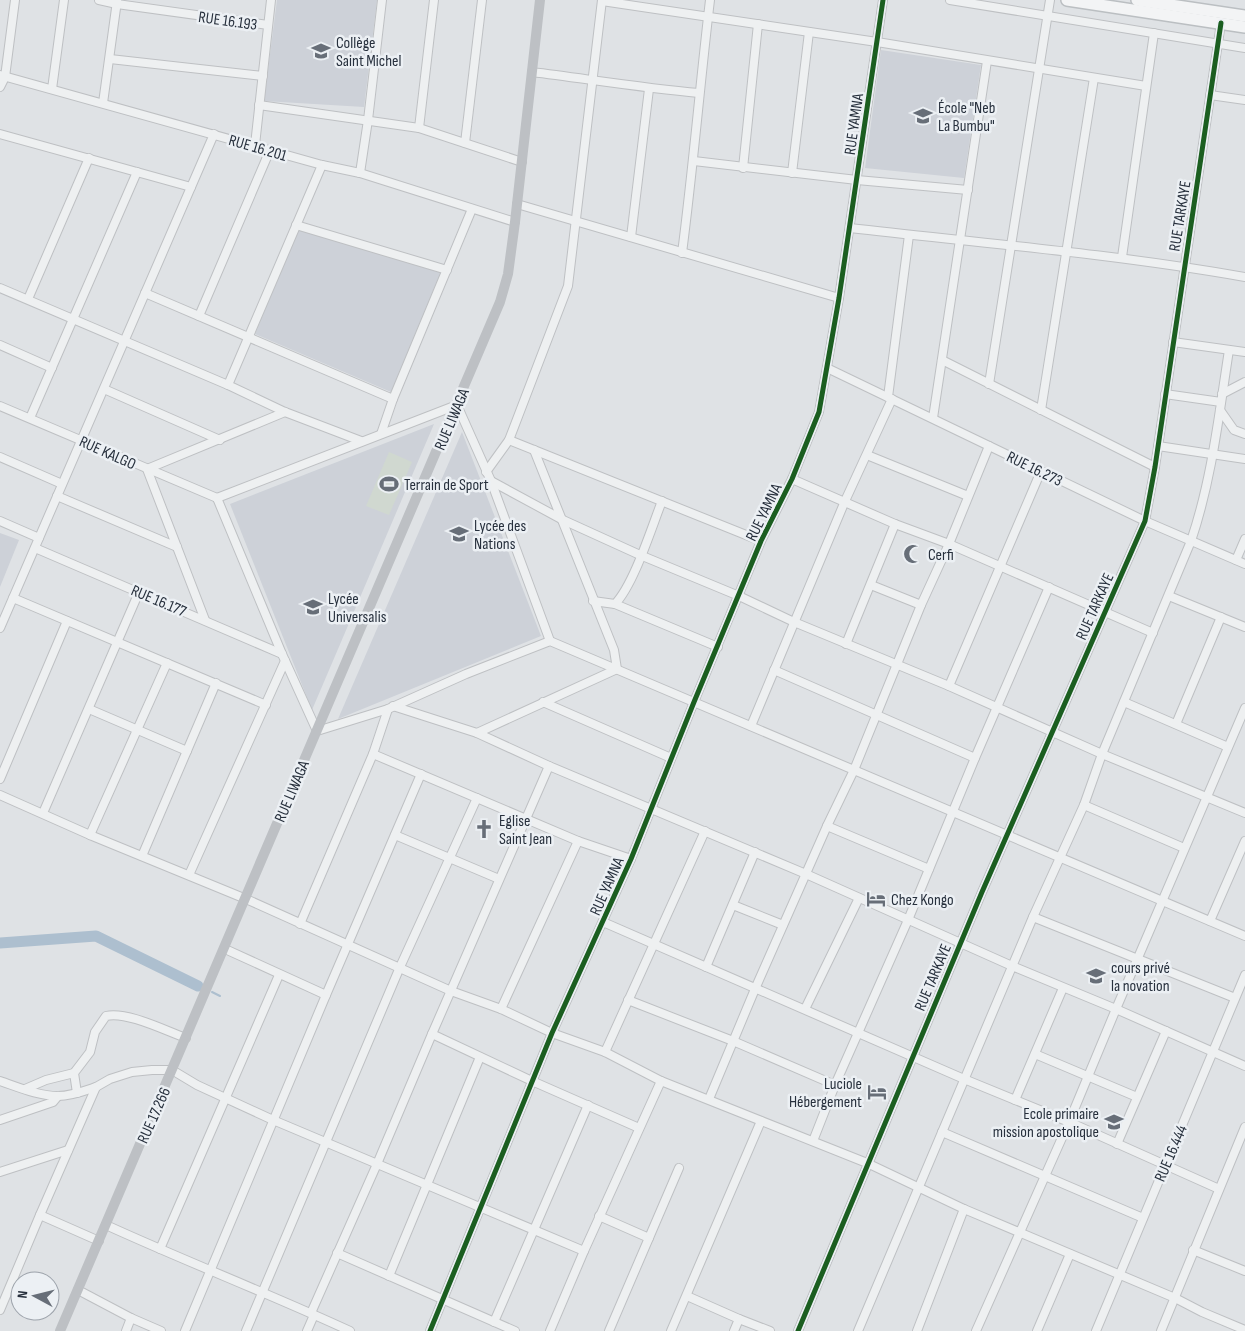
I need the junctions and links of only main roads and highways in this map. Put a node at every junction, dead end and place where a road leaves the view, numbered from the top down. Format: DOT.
graph roads {
  1 [pos="540,0"];
  2 [pos="1068,0"];
  3 [pos="1136,0"];
  4 [pos="1118,4"];
  5 [pos="1245,16"];
  6 [pos="1245,27"];
  7 [pos="246,900"];
  8 [pos="60,1331"];
  1 -- 7 [label="main road, RUE LIWAGA"];
  2 -- 4 [label="main road"];
  3 -- 5 [label="main road"];
  4 -- 6 [label="main road"];
  7 -- 8 [label="main road, RUE 17.266"];
}
